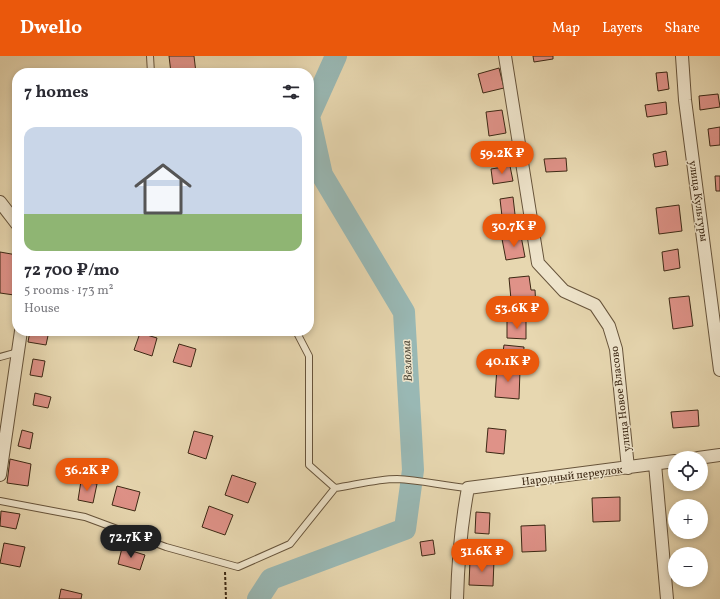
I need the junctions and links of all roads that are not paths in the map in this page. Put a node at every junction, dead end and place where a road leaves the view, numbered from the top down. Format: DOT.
graph roads {
  1 [pos="150,56"];
  2 [pos="505,56"];
  3 [pos="682,56"];
  4 [pos="151,68"];
  5 [pos="0,202"];
  6 [pos="12,218"];
  7 [pos="20,336"];
  8 [pos="299,336"];
  9 [pos="18,352"];
  10 [pos="0,357"];
  11 [pos="720,370"];
  12 [pos="720,455"];
  13 [pos="708,457"];
  14 [pos="668,462"];
  15 [pos="654,464"];
  16 [pos="628,468"];
  17 [pos="0,475"];
  18 [pos="336,488"];
  19 [pos="468,488"];
  20 [pos="0,501"];
  21 [pos="457,599"];
  22 [pos="667,599"];
  1 -- 4 [label="lane"];
  2 -- 16 [label="street, улица Новое Власово"];
  3 -- 11 [label="street, улица Культуры"];
  5 -- 6 [label="street"];
  7 -- 9 [label="street"];
  8 -- 18 [label="lane"];
  9 -- 10 [label="lane"];
  9 -- 17 [label="street"];
  12 -- 13 [label="street"];
  14 -- 15 [label="street, Народный переулок"];
  15 -- 16 [label="street, Народный переулок"];
  15 -- 22 [label="street"];
  16 -- 19 [label="street, Народный переулок"];
  18 -- 19 [label="lane"];
  18 -- 20 [label="lane"];
  19 -- 21 [label="street"];
}
